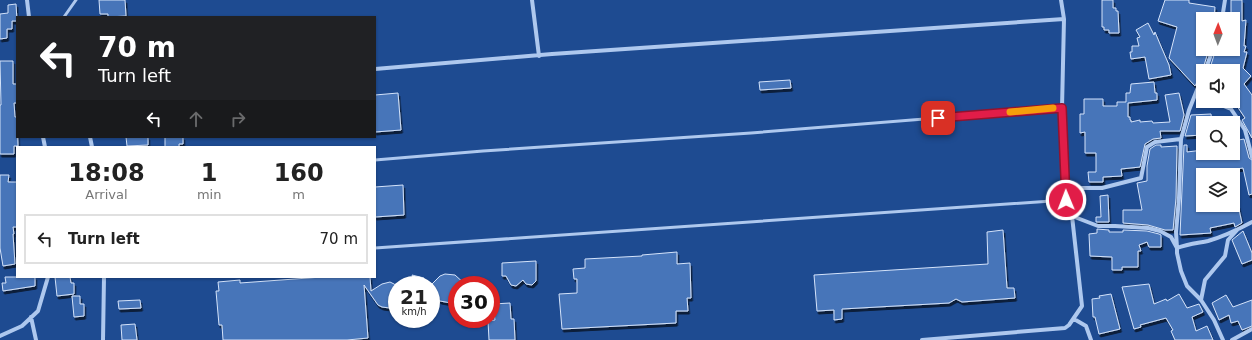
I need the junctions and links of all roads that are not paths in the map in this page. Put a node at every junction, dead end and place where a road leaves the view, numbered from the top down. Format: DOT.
graph roads {
  1 [pos="27,0"];
  2 [pos="76,0"];
  3 [pos="532,0"];
  4 [pos="1061,0"];
  5 [pos="1225,0"];
  6 [pos="1223,12"];
  7 [pos="29,16"];
  8 [pos="65,16"];
  9 [pos="1064,19"];
  10 [pos="538,56"];
  11 [pos="376,69"];
  12 [pos="1195,95"];
  13 [pos="1062,108"];
  14 [pos="1228,108"];
  15 [pos="1181,139"];
  16 [pos="1252,157"];
  17 [pos="376,160"];
  18 [pos="1066,188"];
  19 [pos="1066,200"];
  20 [pos="1072,216"];
  21 [pos="1252,222"];
  22 [pos="1239,229"];
  23 [pos="376,248"];
  24 [pos="1177,248"];
  25 [pos="48,278"];
  26 [pos="104,278"];
  27 [pos="1201,300"];
  28 [pos="32,317"];
  29 [pos="1074,319"];
  30 [pos="1252,329"];
  31 [pos="996,334"];
  32 [pos="0,336"];
  33 [pos="36,340"];
  34 [pos="103,340"];
  35 [pos="922,340"];
  36 [pos="996,340"];
  37 [pos="1091,340"];
  38 [pos="1223,340"];
  39 [pos="1232,340"];
  1 -- 7 [label="street"];
  2 -- 8 [label="lane"];
  3 -- 10 [label="street"];
  4 -- 9 [label="street"];
  5 -- 6 [label="street"];
  9 -- 10 [label="street"];
  9 -- 13 [label="street"];
  10 -- 11 [label="street"];
  12 -- 15 [label="street"];
  13 -- 17 [label="lane"];
  13 -- 18 [label="street"];
  14 -- 16 [label="street"];
  15 -- 18 [label="street"];
  15 -- 24 [label="street"];
  18 -- 19 [label="street"];
  19 -- 20 [label="street"];
  19 -- 23 [label="lane"];
  20 -- 24 [label="street"];
  20 -- 29 [label="street"];
  21 -- 22 [label="street"];
  22 -- 24 [label="street"];
  22 -- 27 [label="street"];
  24 -- 27 [label="street"];
  25 -- 28 [label="street"];
  26 -- 34 [label="street"];
  27 -- 38 [label="street"];
  28 -- 32 [label="street"];
  28 -- 33 [label="street"];
  29 -- 31 [label="street"];
  29 -- 37 [label="street"];
  30 -- 39 [label="street"];
  31 -- 35 [label="street"];
  31 -- 36 [label="street"];
}
